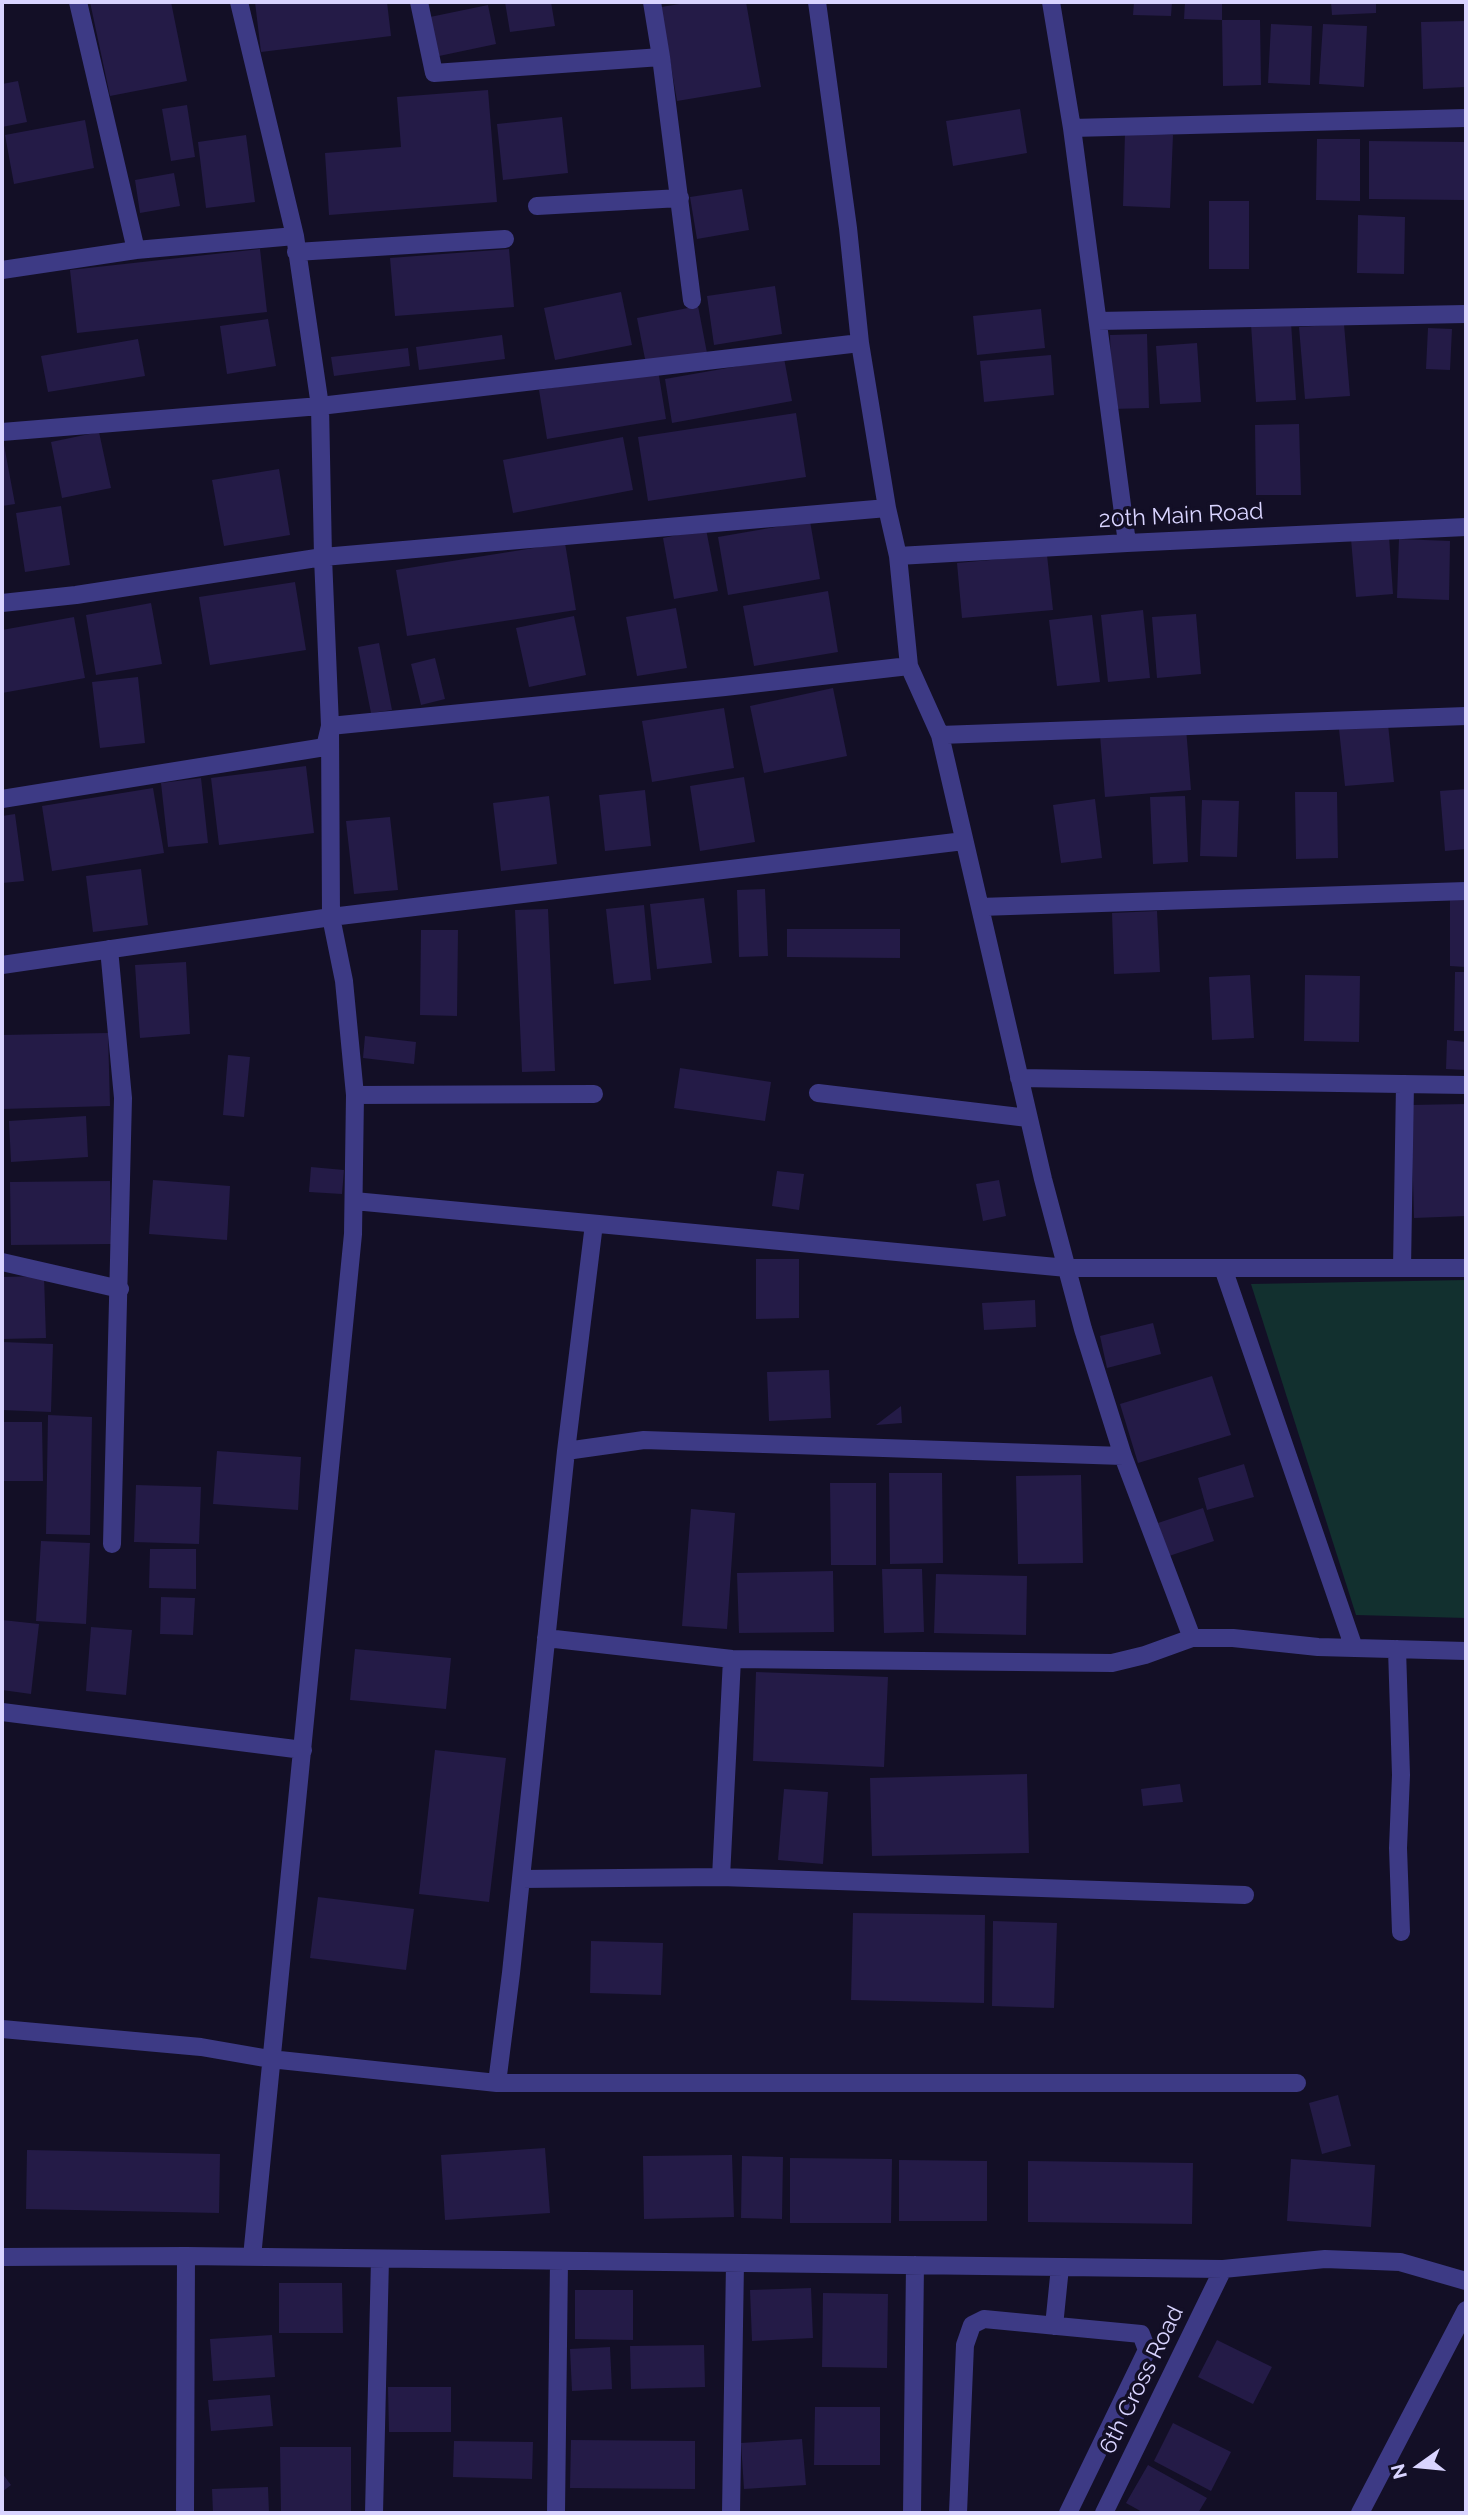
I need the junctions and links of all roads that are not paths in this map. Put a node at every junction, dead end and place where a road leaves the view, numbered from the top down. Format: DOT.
graph roads {
  1 [pos="78,2"];
  2 [pos="239,2"];
  3 [pos="419,2"];
  4 [pos="652,2"];
  5 [pos="817,2"];
  6 [pos="1051,2"];
  7 [pos="661,57"];
  8 [pos="1466,118"];
  9 [pos="1072,128"];
  10 [pos="680,198"];
  11 [pos="537,206"];
  12 [pos="505,239"];
  13 [pos="295,244"];
  14 [pos="136,250"];
  15 [pos="2,270"];
  16 [pos="692,300"];
  17 [pos="1466,314"];
  18 [pos="1098,321"];
  19 [pos="860,343"];
  20 [pos="320,406"];
  21 [pos="2,432"];
  22 [pos="887,508"];
  23 [pos="1466,527"];
  24 [pos="1127,542"];
  25 [pos="898,556"];
  26 [pos="323,557"];
  27 [pos="2,603"];
  28 [pos="909,666"];
  29 [pos="1466,716"];
  30 [pos="330,726"];
  31 [pos="940,735"];
  32 [pos="2,799"];
  33 [pos="964,841"];
  34 [pos="1466,891"];
  35 [pos="980,907"];
  36 [pos="331,917"];
  37 [pos="109,949"];
  38 [pos="2,965"];
  39 [pos="1019,1078"];
  40 [pos="1405,1084"];
  41 [pos="1466,1085"];
  42 [pos="818,1093"];
  43 [pos="594,1094"];
  44 [pos="355,1095"];
  45 [pos="1028,1118"];
  46 [pos="354,1201"];
  47 [pos="594,1224"];
  48 [pos="2,1262"];
  49 [pos="1067,1268"];
  50 [pos="1223,1268"];
  51 [pos="1402,1268"];
  52 [pos="1466,1268"];
  53 [pos="120,1289"];
  54 [pos="566,1451"];
  55 [pos="1123,1457"];
  56 [pos="112,1545"];
  57 [pos="546,1638"];
  58 [pos="1192,1638"];
  59 [pos="1354,1648"];
  60 [pos="1397,1649"];
  61 [pos="1466,1651"];
  62 [pos="732,1659"];
  63 [pos="2,1712"];
  64 [pos="303,1750"];
  65 [pos="721,1877"];
  66 [pos="521,1879"];
  67 [pos="1245,1895"];
  68 [pos="1401,1932"];
  69 [pos="2,2029"];
  70 [pos="270,2059"];
  71 [pos="497,2083"];
  72 [pos="1297,2083"];
  73 [pos="186,2256"];
  74 [pos="2,2257"];
  75 [pos="252,2257"];
  76 [pos="380,2259"];
  77 [pos="559,2261"];
  78 [pos="735,2263"];
  79 [pos="915,2265"];
  80 [pos="1060,2267"];
  81 [pos="1223,2269"];
  82 [pos="1466,2281"];
  83 [pos="1466,2309"];
  84 [pos="1055,2326"];
  85 [pos="185,2513"];
  86 [pos="374,2513"];
  87 [pos="556,2513"];
  88 [pos="731,2513"];
  89 [pos="912,2513"];
  90 [pos="958,2513"];
  91 [pos="1068,2513"];
  92 [pos="1104,2513"];
  93 [pos="1360,2513"];
  1 -- 14 [label="street"];
  2 -- 13 [label="street"];
  3 -- 7 [label="street"];
  4 -- 7 [label="street"];
  5 -- 19 [label="street"];
  6 -- 9 [label="street"];
  7 -- 10 [label="street"];
  8 -- 9 [label="street"];
  9 -- 18 [label="street"];
  10 -- 11 [label="street"];
  10 -- 16 [label="street"];
  12 -- 13 [label="street"];
  13 -- 14 [label="street"];
  13 -- 20 [label="street"];
  14 -- 15 [label="street"];
  17 -- 18 [label="street"];
  18 -- 24 [label="street"];
  19 -- 20 [label="street"];
  19 -- 22 [label="street"];
  20 -- 21 [label="street"];
  20 -- 26 [label="street"];
  22 -- 25 [label="street"];
  22 -- 26 [label="street"];
  23 -- 24 [label="street, 20th Main Road"];
  24 -- 25 [label="street, 20th Main Road"];
  25 -- 28 [label="street"];
  26 -- 27 [label="street"];
  26 -- 30 [label="street"];
  28 -- 30 [label="street"];
  28 -- 31 [label="street"];
  29 -- 31 [label="street"];
  30 -- 32 [label="street"];
  30 -- 36 [label="street"];
  31 -- 33 [label="street"];
  33 -- 35 [label="street"];
  33 -- 36 [label="street"];
  34 -- 35 [label="street"];
  35 -- 39 [label="street"];
  36 -- 37 [label="street"];
  36 -- 44 [label="street"];
  37 -- 38 [label="street"];
  37 -- 53 [label="street"];
  39 -- 40 [label="street"];
  39 -- 45 [label="street"];
  40 -- 41 [label="street"];
  40 -- 51 [label="street"];
  42 -- 45 [label="street"];
  43 -- 44 [label="street"];
  44 -- 46 [label="street"];
  45 -- 49 [label="street"];
  46 -- 47 [label="street"];
  46 -- 64 [label="street"];
  47 -- 49 [label="street"];
  47 -- 54 [label="street"];
  48 -- 53 [label="street"];
  49 -- 50 [label="street"];
  49 -- 55 [label="street"];
  50 -- 51 [label="street"];
  50 -- 59 [label="street"];
  51 -- 52 [label="street"];
  53 -- 56 [label="street"];
  54 -- 55 [label="street"];
  54 -- 57 [label="street"];
  55 -- 58 [label="street"];
  57 -- 62 [label="street"];
  57 -- 66 [label="street"];
  58 -- 59 [label="street"];
  58 -- 62 [label="street"];
  59 -- 60 [label="street"];
  60 -- 61 [label="street"];
  60 -- 68 [label="street"];
  62 -- 65 [label="street"];
  63 -- 64 [label="street"];
  64 -- 70 [label="street"];
  65 -- 66 [label="street"];
  65 -- 67 [label="street"];
  66 -- 71 [label="street"];
  69 -- 70 [label="street"];
  70 -- 71 [label="street"];
  70 -- 75 [label="street"];
  71 -- 72 [label="street"];
  73 -- 74 [label="street"];
  73 -- 75 [label="street"];
  73 -- 85 [label="street"];
  75 -- 76 [label="street"];
  76 -- 77 [label="street"];
  76 -- 86 [label="street"];
  77 -- 78 [label="street"];
  77 -- 87 [label="street"];
  78 -- 79 [label="street"];
  78 -- 88 [label="street"];
  79 -- 80 [label="street"];
  79 -- 89 [label="street"];
  80 -- 81 [label="street"];
  80 -- 84 [label="street"];
  81 -- 82 [label="street"];
  81 -- 92 [label="street, 6th Cross Road"];
  83 -- 93 [label="street"];
  84 -- 90 [label="street"];
  84 -- 91 [label="street"];
}
